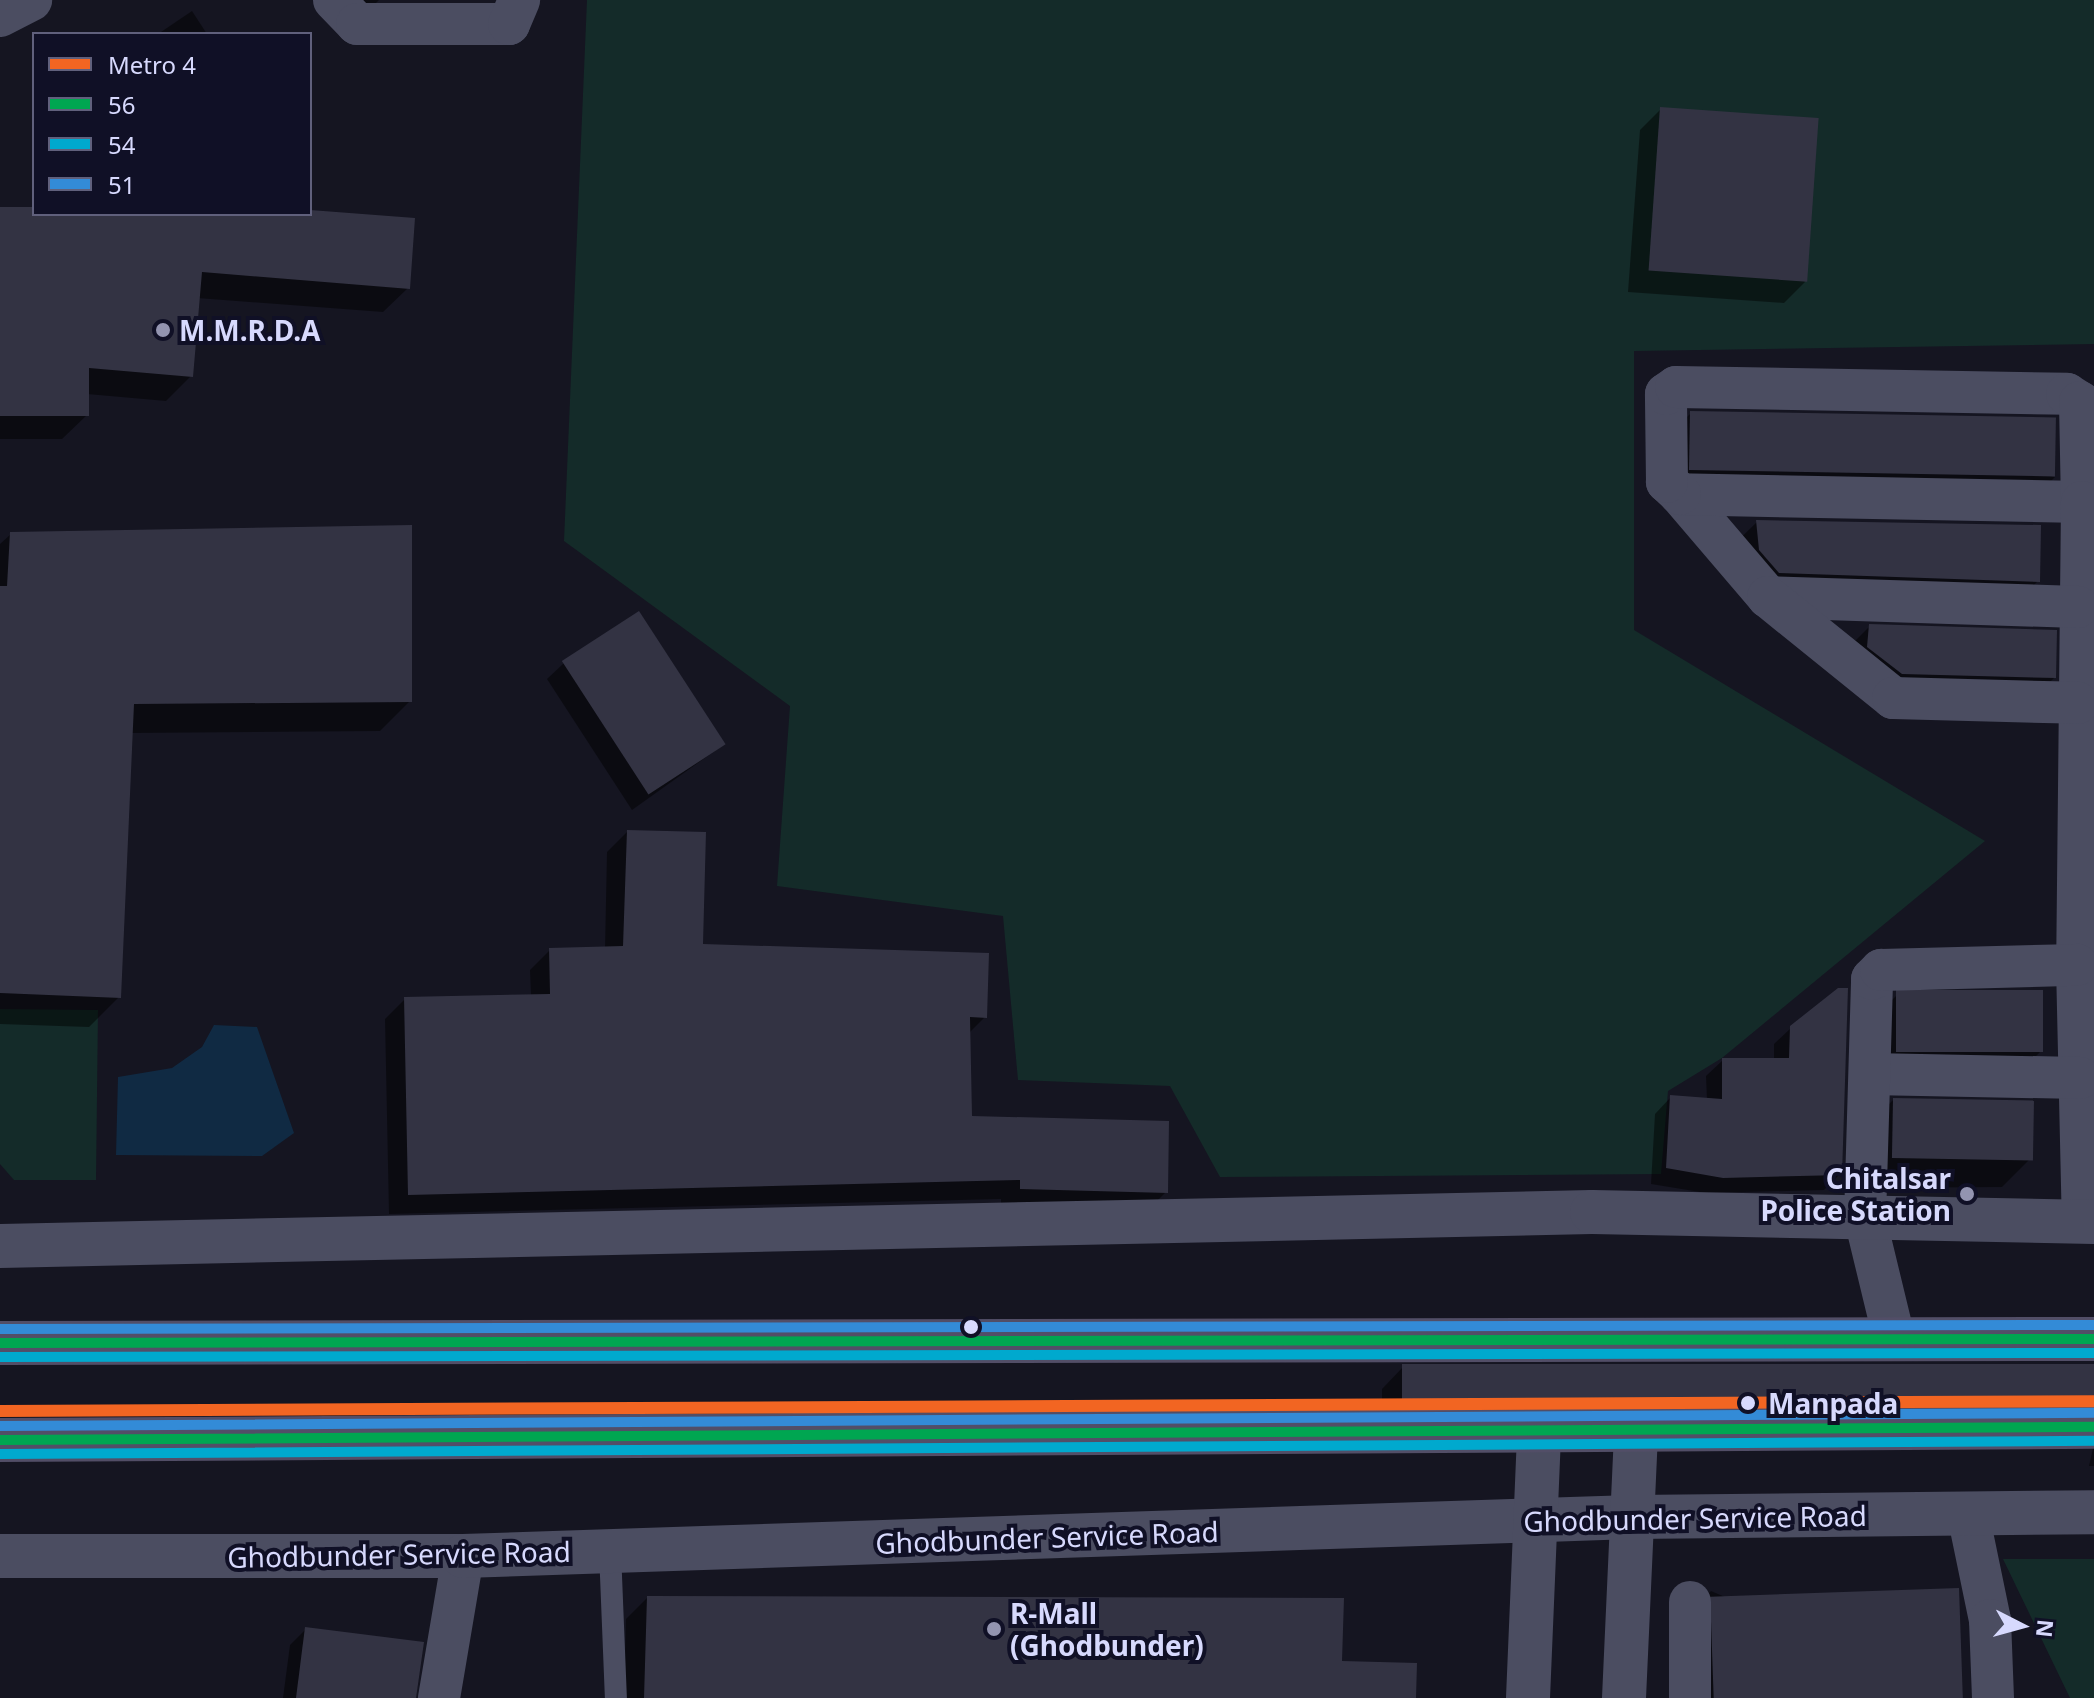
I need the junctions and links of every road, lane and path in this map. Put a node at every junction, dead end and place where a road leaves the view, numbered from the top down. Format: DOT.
graph roads {
  1 [pos="31,0"];
  2 [pos="334,0"];
  3 [pos="519,0"];
  4 [pos="0,16"];
  5 [pos="1680,494"];
  6 [pos="2082,502"];
  7 [pos="1768,597"];
  8 [pos="2078,607"];
  9 [pos="2078,703"];
  10 [pos="2077,965"];
  11 [pos="1870,1074"];
  12 [pos="2080,1078"];
  13 [pos="1865,1218"];
  14 [pos="2088,1222"];
  15 [pos="0,1246"];
  16 [pos="1894,1338"];
  17 [pos="2094,1339"];
  18 [pos="0,1343"];
  19 [pos="2094,1427"];
  20 [pos="1636,1431"];
  21 [pos="1539,1433"];
  22 [pos="0,1440"];
  23 [pos="2094,1512"];
  24 [pos="1968,1514"];
  25 [pos="1632,1517"];
  26 [pos="1533,1521"];
  27 [pos="610,1551"];
  28 [pos="0,1556"];
  29 [pos="463,1556"];
  30 [pos="1690,1602"];
  31 [pos="439,1698"];
  32 [pos="616,1698"];
  33 [pos="1528,1698"];
  34 [pos="1624,1698"];
  35 [pos="1690,1698"];
  36 [pos="1993,1698"];
  1 -- 4 [label="street"];
  2 -- 3 [label="street"];
  5 -- 6 [label="street"];
  5 -- 6 [label="street"];
  5 -- 7 [label="street"];
  6 -- 8 [label="street"];
  7 -- 8 [label="street"];
  7 -- 9 [label="street"];
  8 -- 9 [label="street"];
  9 -- 10 [label="street"];
  10 -- 11 [label="street"];
  10 -- 12 [label="street"];
  11 -- 12 [label="street"];
  11 -- 13 [label="street"];
  12 -- 14 [label="street"];
  13 -- 14 [label="street"];
  13 -- 15 [label="street"];
  13 -- 16 [label="street"];
  16 -- 17 [label="main road"];
  16 -- 18 [label="main road"];
  19 -- 20 [label="main road"];
  20 -- 21 [label="main road"];
  20 -- 25 [label="street"];
  21 -- 22 [label="main road"];
  21 -- 26 [label="street"];
  23 -- 24 [label="street, Ghodbunder Service Road"];
  24 -- 25 [label="street, Ghodbunder Service Road"];
  24 -- 36 [label="street"];
  25 -- 26 [label="street, Ghodbunder Service Road"];
  25 -- 34 [label="street"];
  26 -- 27 [label="street, Ghodbunder Service Road"];
  26 -- 33 [label="street"];
  27 -- 29 [label="street, Ghodbunder Service Road"];
  27 -- 32 [label="lane"];
  28 -- 29 [label="street, Ghodbunder Service Road"];
  29 -- 31 [label="street"];
  30 -- 35 [label="street"];
}
